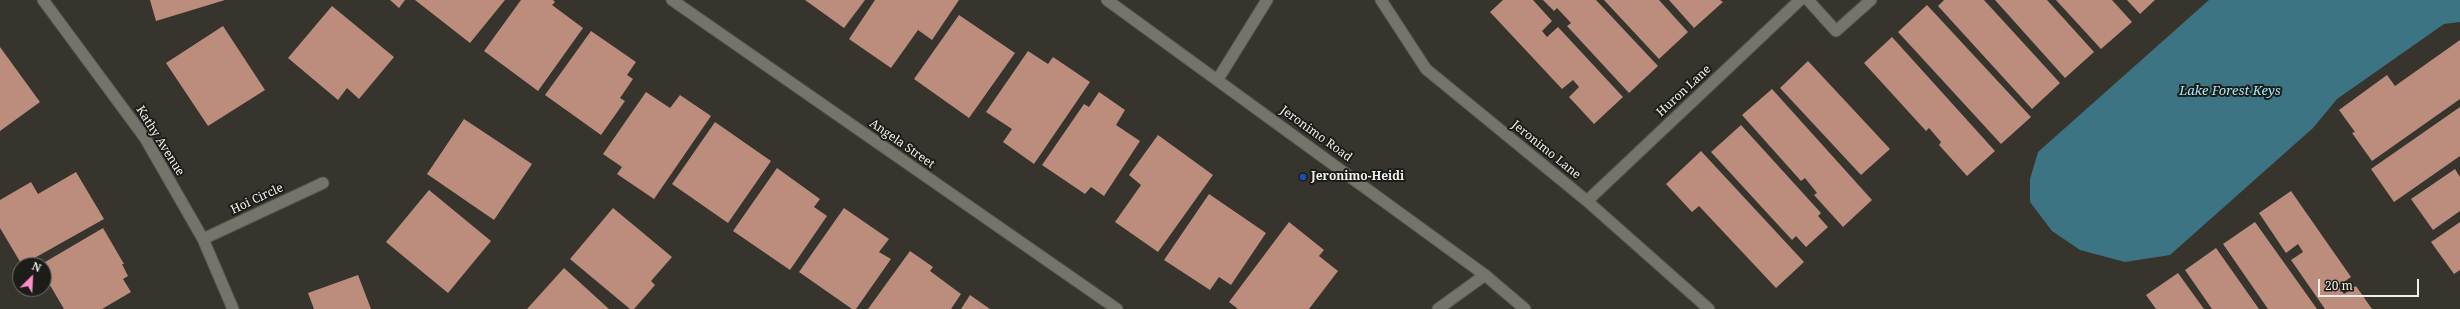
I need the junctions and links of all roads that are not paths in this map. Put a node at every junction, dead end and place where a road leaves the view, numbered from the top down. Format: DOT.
graph roads {
  1 [pos="43,0"];
  2 [pos="672,0"];
  3 [pos="1107,0"];
  4 [pos="1267,0"];
  5 [pos="1381,0"];
  6 [pos="1800,0"];
  7 [pos="1808,0"];
  8 [pos="1870,0"];
  9 [pos="1218,79"];
  10 [pos="323,183"];
  11 [pos="1587,201"];
  12 [pos="203,239"];
  13 [pos="1485,275"];
  14 [pos="233,309"];
  15 [pos="1116,309"];
  16 [pos="1438,309"];
  17 [pos="1525,309"];
  18 [pos="1709,309"];
  1 -- 12 [label="street, Kathy Avenue"];
  2 -- 15 [label="street, Angela Street"];
  3 -- 9 [label="street, Jeronimo Road"];
  4 -- 9 [label="street"];
  5 -- 11 [label="street, Jeronimo Lane"];
  6 -- 11 [label="street, Huron Lane"];
  7 -- 8 [label="street"];
  9 -- 13 [label="street, Jeronimo Road"];
  10 -- 12 [label="street, Hoi Circle"];
  11 -- 18 [label="street, Jeronimo Lane"];
  12 -- 14 [label="street, Kathy Avenue"];
  13 -- 16 [label="street"];
  13 -- 17 [label="street, Jeronimo Road"];
}
